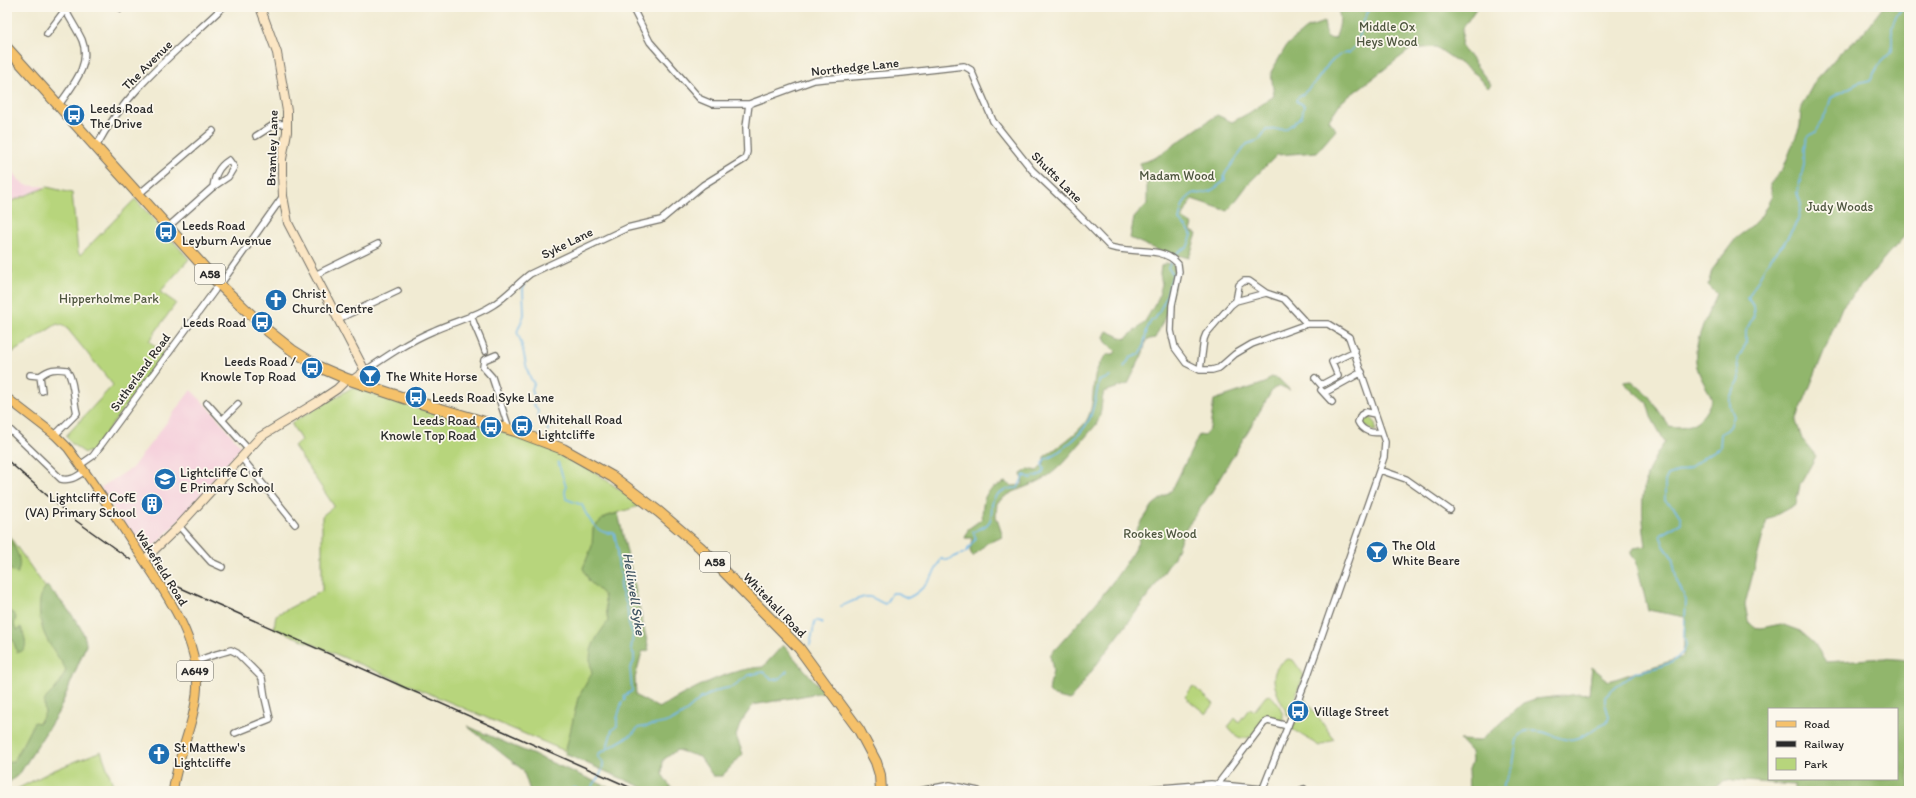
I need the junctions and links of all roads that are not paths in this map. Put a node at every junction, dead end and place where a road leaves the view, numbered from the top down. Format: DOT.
graph roads {
  1 [pos="223,7"];
  2 [pos="260,7"];
  3 [pos="632,7"];
  4 [pos="64,9"];
  5 [pos="47,34"];
  6 [pos="7,48"];
  7 [pos="964,66"];
  8 [pos="749,104"];
  9 [pos="59,105"];
  10 [pos="288,124"];
  11 [pos="213,131"];
  12 [pos="256,136"];
  13 [pos="96,147"];
  14 [pos="213,187"];
  15 [pos="139,194"];
  16 [pos="283,196"];
  17 [pos="168,227"];
  18 [pos="378,244"];
  19 [pos="315,275"];
  20 [pos="217,287"];
  21 [pos="398,291"];
  22 [pos="1266,293"];
  23 [pos="1236,302"];
  24 [pos="471,315"];
  25 [pos="338,319"];
  26 [pos="1308,324"];
  27 [pos="485,351"];
  28 [pos="1355,351"];
  29 [pos="496,355"];
  30 [pos="1200,370"];
  31 [pos="365,371"];
  32 [pos="1362,372"];
  33 [pos="30,375"];
  34 [pos="40,376"];
  35 [pos="1315,378"];
  36 [pos="350,379"];
  37 [pos="42,391"];
  38 [pos="7,398"];
  39 [pos="1332,402"];
  40 [pos="207,403"];
  41 [pos="238,404"];
  42 [pos="1374,414"];
  43 [pos="222,420"];
  44 [pos="8,425"];
  45 [pos="509,429"];
  46 [pos="1381,432"];
  47 [pos="55,435"];
  48 [pos="248,450"];
  49 [pos="241,457"];
  50 [pos="82,468"];
  51 [pos="1380,470"];
  52 [pos="1450,510"];
  53 [pos="296,524"];
  54 [pos="179,526"];
  55 [pos="144,560"];
  56 [pos="222,567"];
  57 [pos="194,663"];
  58 [pos="1288,726"];
  59 [pos="235,733"];
  60 [pos="1218,784"];
  61 [pos="1228,789"];
  62 [pos="1263,790"];
  63 [pos="174,791"];
  64 [pos="881,791"];
  65 [pos="919,791"];
  66 [pos="978,791"];
  67 [pos="1124,791"];
  1 -- 13 [label="street, The Avenue"];
  2 -- 10 [label="street, Bramley Lane"];
  3 -- 8 [label="street, Northedge Lane"];
  4 -- 5 [label="street"];
  4 -- 9 [label="street"];
  6 -- 9 [label="highway, A58"];
  7 -- 8 [label="street, Northedge Lane"];
  7 -- 30 [label="street, Shutts Lane"];
  8 -- 24 [label="street, Syke Lane"];
  9 -- 13 [label="highway, A58"];
  10 -- 12 [label="street"];
  10 -- 16 [label="street, Bramley Lane"];
  11 -- 15 [label="street"];
  13 -- 15 [label="highway, A58"];
  14 -- 14 [label="street"];
  14 -- 17 [label="street"];
  15 -- 17 [label="highway, A58"];
  16 -- 19 [label="street, Bramley Lane"];
  16 -- 20 [label="street, Sutherland Road"];
  17 -- 20 [label="highway, A58"];
  18 -- 19 [label="street"];
  19 -- 25 [label="street, Bramley Lane"];
  20 -- 36 [label="highway, A58"];
  20 -- 50 [label="street, Sutherland Road"];
  21 -- 25 [label="street"];
  22 -- 23 [label="street"];
  22 -- 23 [label="street"];
  22 -- 26 [label="street"];
  23 -- 30 [label="street"];
  24 -- 27 [label="street"];
  24 -- 31 [label="street, Syke Lane"];
  25 -- 31 [label="street, Bramley Lane"];
  26 -- 28 [label="street"];
  26 -- 30 [label="street"];
  28 -- 32 [label="street"];
  28 -- 35 [label="street"];
  29 -- 45 [label="street"];
  31 -- 36 [label="street, Syke Lane"];
  32 -- 39 [label="street"];
  32 -- 42 [label="street"];
  33 -- 34 [label="street"];
  34 -- 37 [label="street"];
  34 -- 47 [label="street"];
  36 -- 45 [label="highway, Whitehall Road / A58"];
  36 -- 48 [label="street, Syke Lane"];
  38 -- 47 [label="main road, Wakefield Road / A649"];
  40 -- 43 [label="street"];
  41 -- 43 [label="street"];
  42 -- 46 [label="street"];
  42 -- 46 [label="street"];
  43 -- 48 [label="street"];
  44 -- 50 [label="street, Sutherland Road"];
  45 -- 64 [label="highway, Whitehall Road / A58"];
  46 -- 51 [label="street"];
  47 -- 50 [label="main road, Wakefield Road / A649"];
  48 -- 49 [label="street, Syke Lane"];
  49 -- 53 [label="street"];
  49 -- 54 [label="street, Syke Lane"];
  50 -- 55 [label="main road, Wakefield Road / A649"];
  51 -- 52 [label="street"];
  51 -- 58 [label="street"];
  54 -- 55 [label="street, Syke Lane"];
  54 -- 56 [label="street"];
  55 -- 57 [label="main road, Wakefield Road / A649"];
  57 -- 59 [label="street"];
  57 -- 63 [label="main road, Wakefield Road / A649"];
  58 -- 60 [label="street"];
  58 -- 62 [label="street"];
  60 -- 61 [label="street"];
  60 -- 67 [label="street"];
  61 -- 62 [label="street"];
  65 -- 66 [label="street"];
}
